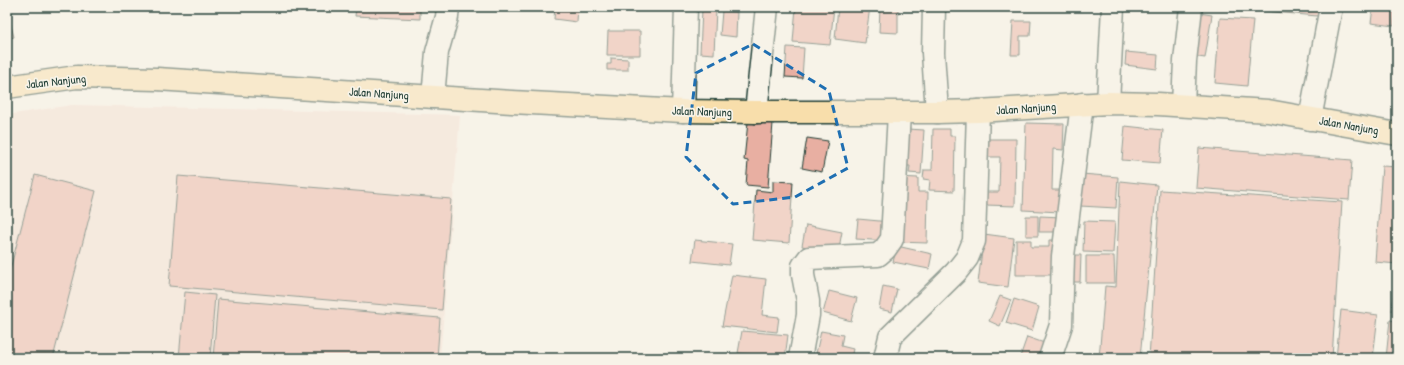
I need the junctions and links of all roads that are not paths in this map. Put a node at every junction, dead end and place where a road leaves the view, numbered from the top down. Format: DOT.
graph roads {
  1 [pos="448,7"];
  2 [pos="686,7"];
  3 [pos="767,7"];
  4 [pos="934,7"];
  5 [pos="1113,7"];
  6 [pos="1191,7"];
  7 [pos="1331,7"];
  8 [pos="7,86"];
  9 [pos="433,97"];
  10 [pos="1108,103"];
  11 [pos="1082,104"];
  12 [pos="1183,105"];
  13 [pos="683,111"];
  14 [pos="978,111"];
  15 [pos="756,112"];
  16 [pos="937,112"];
  17 [pos="900,113"];
  18 [pos="1310,119"];
  19 [pos="1397,134"];
  20 [pos="800,358"];
  21 [pos="885,358"];
  22 [pos="1050,358"];
  1 -- 9 [label="street"];
  2 -- 13 [label="street"];
  3 -- 15 [label="street"];
  4 -- 16 [label="street"];
  5 -- 10 [label="street"];
  6 -- 12 [label="street"];
  7 -- 18 [label="street"];
  8 -- 9 [label="main road, Jalan Nanjung"];
  9 -- 13 [label="main road, Jalan Nanjung"];
  10 -- 11 [label="main road, Jalan Nanjung"];
  10 -- 12 [label="main road, Jalan Nanjung"];
  11 -- 14 [label="main road, Jalan Nanjung"];
  11 -- 22 [label="street"];
  12 -- 18 [label="main road, Jalan Nanjung"];
  13 -- 15 [label="main road, Jalan Nanjung"];
  14 -- 16 [label="main road, Jalan Nanjung"];
  14 -- 21 [label="street"];
  15 -- 17 [label="main road, Jalan Nanjung"];
  16 -- 17 [label="main road, Jalan Nanjung"];
  17 -- 20 [label="street"];
  18 -- 19 [label="main road, Jalan Nanjung"];
}
